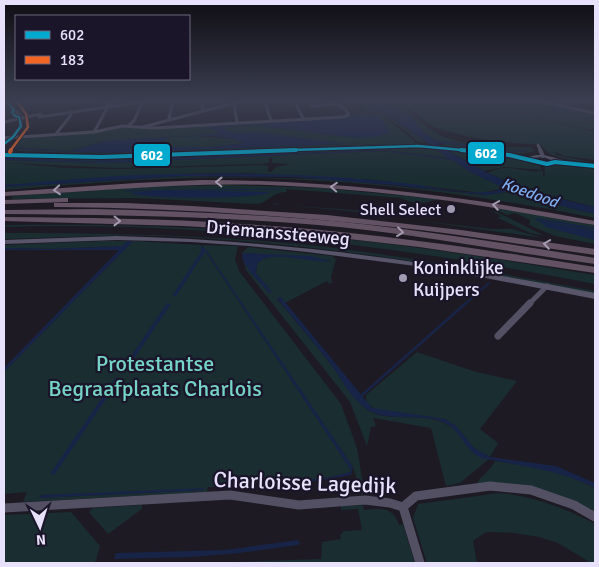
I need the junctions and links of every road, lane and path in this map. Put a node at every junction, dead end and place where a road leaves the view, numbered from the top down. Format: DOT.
graph roads {
  1 [pos="20,126"];
  2 [pos="62,126"];
  3 [pos="97,126"];
  4 [pos="122,126"];
  5 [pos="135,126"];
  6 [pos="147,126"];
  7 [pos="177,126"];
  8 [pos="170,127"];
  9 [pos="141,128"];
  10 [pos="94,132"];
  11 [pos="56,134"];
  12 [pos="4,138"];
  13 [pos="11,139"];
  14 [pos="538,145"];
  15 [pos="4,150"];
  16 [pos="543,156"];
  17 [pos="535,158"];
  18 [pos="555,161"];
  19 [pos="595,166"];
  20 [pos="4,194"];
  21 [pos="4,204"];
  22 [pos="263,206"];
  23 [pos="4,212"];
  24 [pos="4,220"];
  25 [pos="595,223"];
  26 [pos="568,241"];
  27 [pos="4,242"];
  28 [pos="595,245"];
  29 [pos="595,252"];
  30 [pos="595,261"];
  31 [pos="595,270"];
  32 [pos="547,286"];
  33 [pos="595,296"];
  34 [pos="498,336"];
  35 [pos="403,506"];
  36 [pos="4,508"];
  37 [pos="595,517"];
  38 [pos="420,563"];
  1 -- 13 [label="main road"];
  2 -- 11 [label="street"];
  3 -- 10 [label="street"];
  4 -- 10 [label="street"];
  5 -- 9 [label="street"];
  6 -- 9 [label="street"];
  7 -- 8 [label="street"];
  8 -- 9 [label="street"];
  10 -- 11 [label="street"];
  11 -- 13 [label="street"];
  12 -- 13 [label="street"];
  13 -- 15 [label="main road"];
  14 -- 16 [label="street"];
  15 -- 17 [label="main road"];
  16 -- 17 [label="main road"];
  16 -- 18 [label="main road"];
  17 -- 18 [label="main road"];
  18 -- 19 [label="main road"];
  25 -- 20 [label="highway, one-way"];
  21 -- 22 [label="highway"];
  29 -- 21 [label="highway, one-way"];
  23 -- 30 [label="highway, one-way"];
  24 -- 31 [label="highway, one-way"];
  26 -- 28 [label="highway"];
  27 -- 32 [label="main road, Driemanssteeweg"];
  32 -- 33 [label="main road, Driemanssteeweg"];
  32 -- 34 [label="street"];
  35 -- 36 [label="street, Charloisse Lagedijk"];
  35 -- 37 [label="street, Charloisse Lagedijk"];
  35 -- 38 [label="street"];
}
